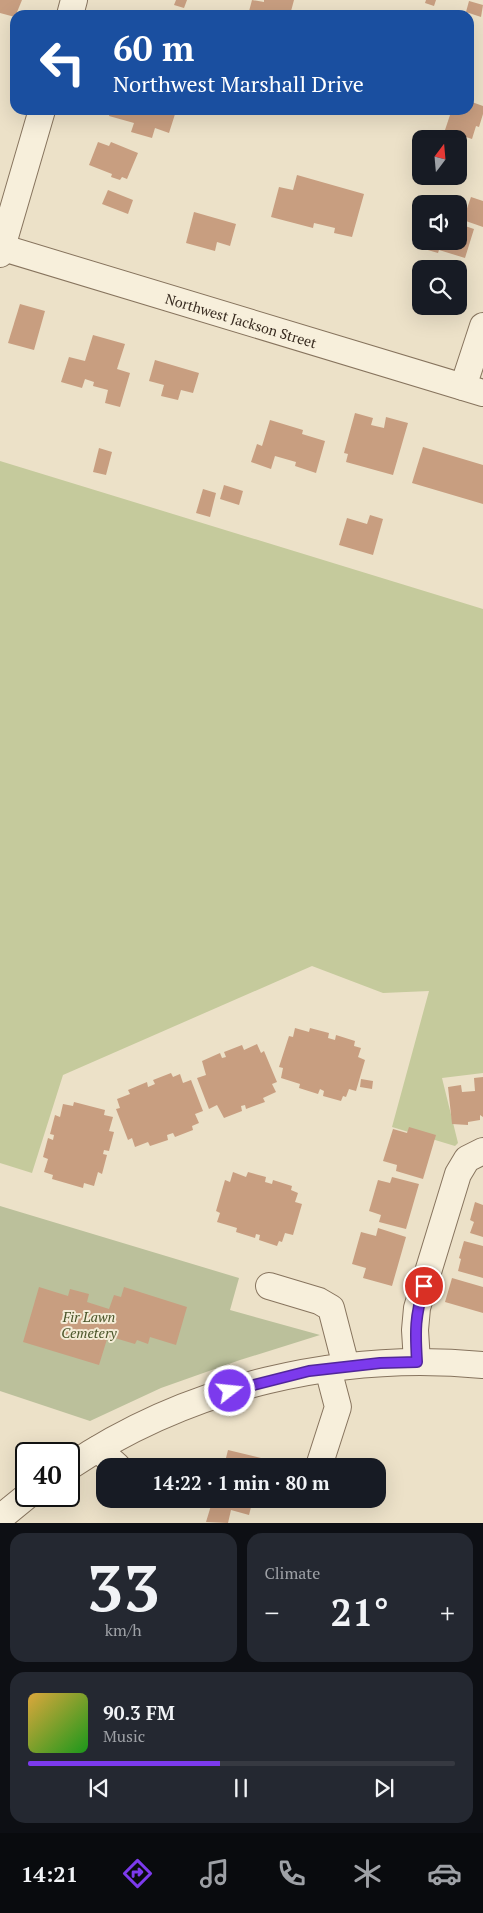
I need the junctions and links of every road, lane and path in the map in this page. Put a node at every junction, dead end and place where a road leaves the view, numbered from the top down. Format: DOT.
graph roads {
  1 [pos="41,115"];
  2 [pos="1,249"];
  3 [pos="483,326"];
  4 [pos="473,390"];
  5 [pos="483,1151"];
  6 [pos="269,1286"];
  7 [pos="417,1362"];
  8 [pos="483,1365"];
  9 [pos="337,1367"];
  10 [pos="98,1449"];
  11 [pos="108,1458"];
  12 [pos="322,1458"];
  13 [pos="80,1460"];
  14 [pos="15,1506"];
  15 [pos="0,1518"];
  1 -- 2 [label="street"];
  2 -- 4 [label="street, Northwest Jackson Street"];
  3 -- 4 [label="street"];
  5 -- 7 [label="street"];
  6 -- 9 [label="street"];
  7 -- 8 [label="street"];
  7 -- 9 [label="street"];
  9 -- 10 [label="street"];
  9 -- 12 [label="street"];
  10 -- 11 [label="street"];
  10 -- 13 [label="street"];
  14 -- 15 [label="street"];
}
